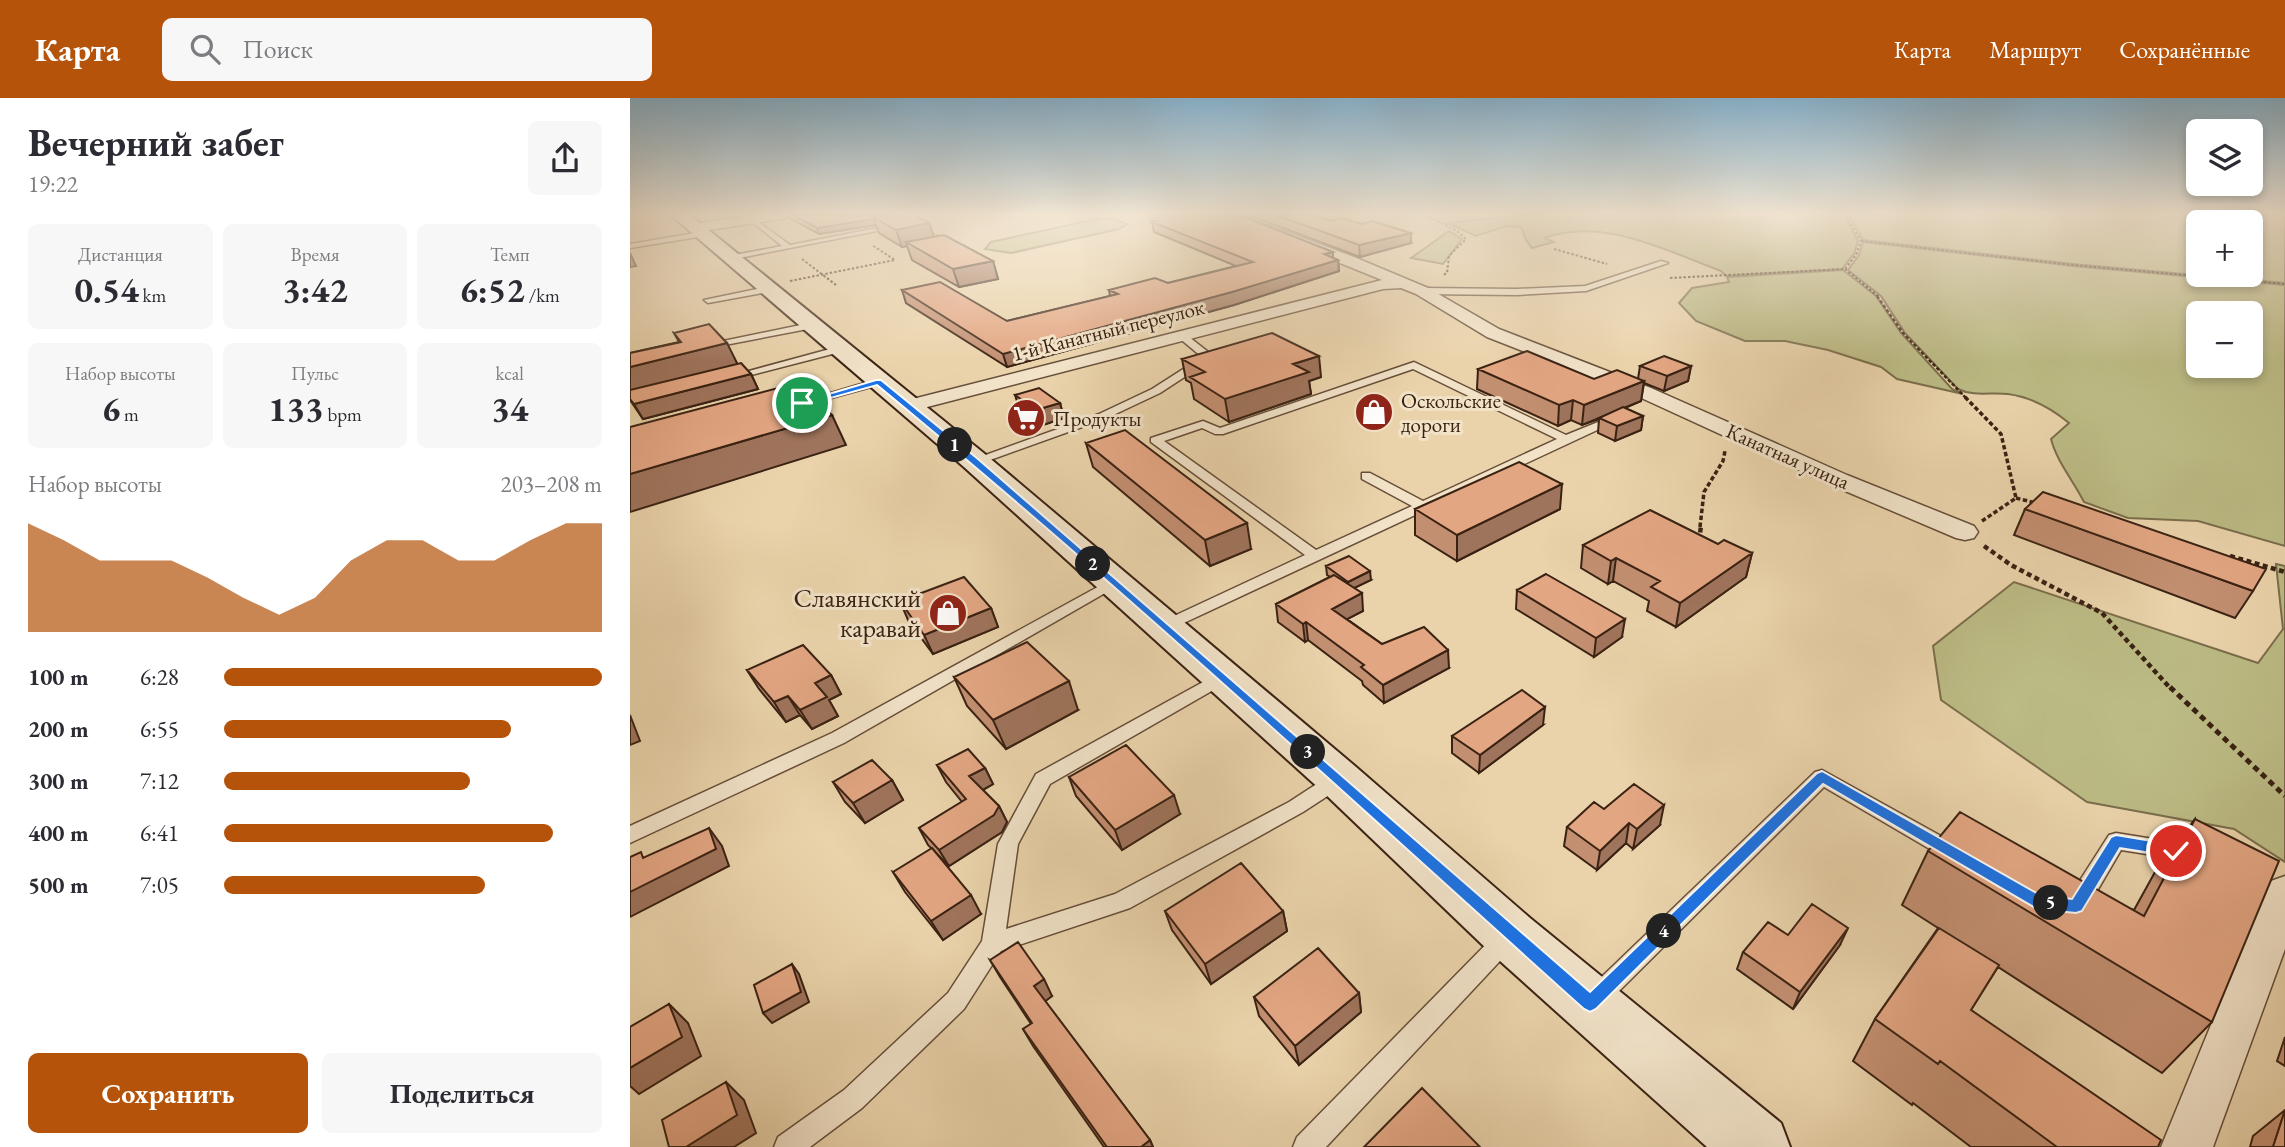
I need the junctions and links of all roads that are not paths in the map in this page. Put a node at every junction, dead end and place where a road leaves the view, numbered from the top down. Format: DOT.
graph roads {
  1 [pos="739,264"];
  2 [pos="1358,264"];
  3 [pos="1661,264"];
  4 [pos="1402,283"];
  5 [pos="769,288"];
  6 [pos="1422,291"];
  7 [pos="708,300"];
  8 [pos="1181,335"];
  9 [pos="828,337"];
  10 [pos="694,349"];
  11 [pos="720,380"];
  12 [pos="893,394"];
  13 [pos="802,403"];
  14 [pos="1619,417"];
  15 [pos="1566,439"];
  16 [pos="975,461"];
  17 [pos="1366,476"];
  18 [pos="1423,506"];
  19 [pos="1965,532"];
  20 [pos="1316,557"];
  21 [pos="1114,582"];
  22 [pos="1165,626"];
  23 [pos="1223,677"];
  24 [pos="1339,779"];
  25 [pos="630,835"];
  26 [pos="2209,856"];
  27 [pos="1965,860"];
  28 [pos="2281,886"];
  29 [pos="2063,904"];
  30 [pos="1510,935"];
  31 [pos="993,944"];
  32 [pos="1590,1003"];
  33 [pos="788,1147"];
  34 [pos="1307,1147"];
  35 [pos="1757,1147"];
  36 [pos="2187,1147"];
  1 -- 5 [label="main road"];
  2 -- 4 [label="street, Канатная улица"];
  3 -- 6 [label="lane"];
  4 -- 6 [label="street, Канатная улица"];
  4 -- 8 [label="street, 1-й Канатный переулок"];
  5 -- 7 [label="lane"];
  5 -- 9 [label="main road"];
  6 -- 19 [label="street, Канатная улица"];
  8 -- 12 [label="street, 1-й Канатный переулок"];
  8 -- 16 [label="lane"];
  9 -- 10 [label="lane"];
  9 -- 11 [label="lane"];
  9 -- 12 [label="main road"];
  12 -- 13 [label="lane"];
  12 -- 16 [label="main road"];
  14 -- 15 [label="lane"];
  15 -- 18 [label="lane"];
  15 -- 20 [label="lane"];
  16 -- 21 [label="main road"];
  17 -- 18 [label="lane"];
  18 -- 20 [label="lane"];
  20 -- 22 [label="lane"];
  21 -- 22 [label="main road"];
  21 -- 25 [label="lane"];
  22 -- 23 [label="main road"];
  23 -- 24 [label="main road"];
  23 -- 31 [label="lane"];
  24 -- 30 [label="main road"];
  24 -- 31 [label="lane"];
  26 -- 29 [label="lane"];
  27 -- 32 [label="lane"];
  28 -- 36 [label="street"];
  30 -- 32 [label="main road"];
  30 -- 34 [label="lane"];
  31 -- 33 [label="lane"];
  32 -- 35 [label="main road"];
}
